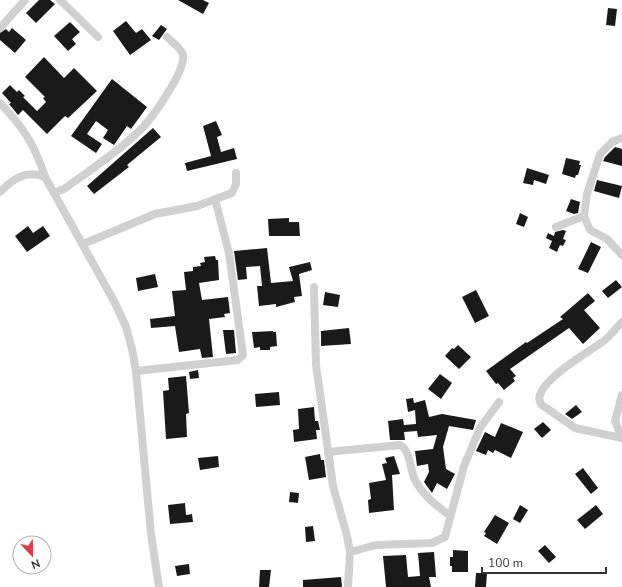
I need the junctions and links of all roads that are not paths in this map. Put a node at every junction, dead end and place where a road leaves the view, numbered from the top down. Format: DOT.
graph roads {
  1 [pos="25,0"];
  2 [pos="60,0"];
  3 [pos="0,28"];
  4 [pos="98,37"];
  5 [pos="167,37"];
  6 [pos="0,103"];
  7 [pos="622,138"];
  8 [pos="236,173"];
  9 [pos="45,176"];
  10 [pos="0,192"];
  11 [pos="54,193"];
  12 [pos="215,199"];
  13 [pos="584,216"];
  14 [pos="556,227"];
  15 [pos="82,244"];
  16 [pos="622,254"];
  17 [pos="314,287"];
  18 [pos="622,322"];
  19 [pos="136,371"];
  20 [pos="622,394"];
  21 [pos="499,402"];
  22 [pos="622,438"];
  23 [pos="328,452"];
  24 [pos="450,516"];
  25 [pos="350,552"];
  26 [pos="159,587"];
  27 [pos="348,587"];
  1 -- 3 [label="street"];
  2 -- 4 [label="street"];
  5 -- 11 [label="street"];
  6 -- 9 [label="street"];
  7 -- 13 [label="street"];
  8 -- 12 [label="street"];
  9 -- 10 [label="street"];
  9 -- 11 [label="street"];
  11 -- 15 [label="street"];
  12 -- 15 [label="street"];
  12 -- 19 [label="street"];
  13 -- 14 [label="street"];
  13 -- 16 [label="street"];
  15 -- 19 [label="street"];
  17 -- 23 [label="street"];
  18 -- 22 [label="street"];
  19 -- 26 [label="street"];
  20 -- 22 [label="street"];
  21 -- 24 [label="street"];
  23 -- 24 [label="street"];
  23 -- 25 [label="street"];
  24 -- 25 [label="street"];
  25 -- 27 [label="street"];
}
